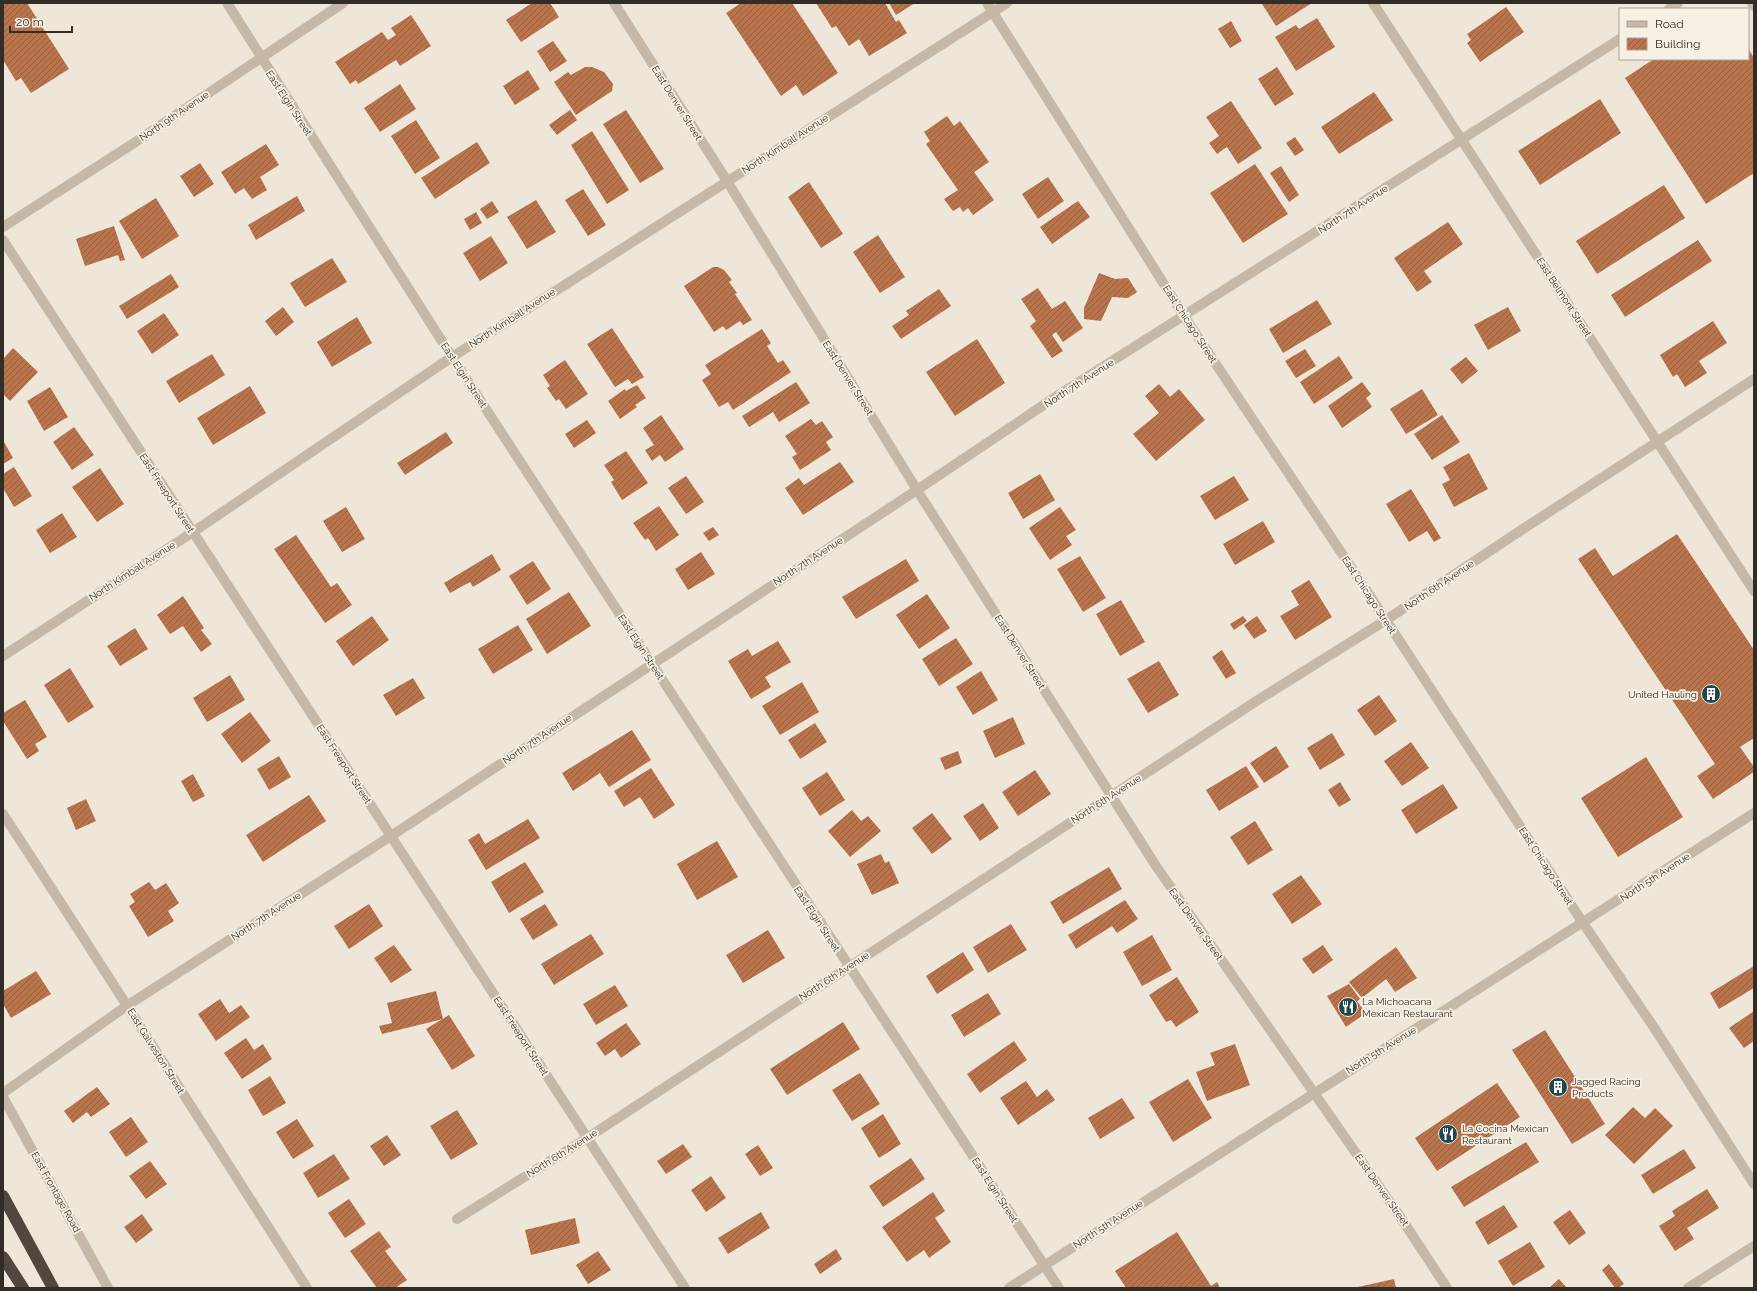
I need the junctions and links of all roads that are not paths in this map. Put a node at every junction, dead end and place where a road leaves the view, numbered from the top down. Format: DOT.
graph roads {
  1 [pos="227,3"];
  2 [pos="343,3"];
  3 [pos="614,3"];
  4 [pos="987,3"];
  5 [pos="1006,3"];
  6 [pos="1373,3"];
  7 [pos="1752,3"];
  8 [pos="1754,6"];
  9 [pos="992,12"];
  10 [pos="1619,40"];
  11 [pos="261,58"];
  12 [pos="1461,139"];
  13 [pos="727,181"];
  14 [pos="3,227"];
  15 [pos="3,240"];
  16 [pos="1184,316"];
  17 [pos="452,357"];
  18 [pos="1754,379"];
  19 [pos="1657,442"];
  20 [pos="917,490"];
  21 [pos="193,532"];
  22 [pos="1754,591"];
  23 [pos="1386,620"];
  24 [pos="3,656"];
  25 [pos="651,663"];
  26 [pos="1111,796"];
  27 [pos="1754,813"];
  28 [pos="3,814"];
  29 [pos="391,836"];
  30 [pos="1583,923"];
  31 [pos="848,966"];
  32 [pos="128,1005"];
  33 [pos="3,1092"];
  34 [pos="1314,1092"];
  35 [pos="3,1097"];
  36 [pos="587,1138"];
  37 [pos="1754,1184"];
  38 [pos="3,1196"];
  39 [pos="457,1219"];
  40 [pos="1754,1246"];
  41 [pos="3,1257"];
  42 [pos="1044,1265"];
  43 [pos="23,1288"];
  44 [pos="53,1288"];
  45 [pos="108,1288"];
  46 [pos="307,1288"];
  47 [pos="685,1288"];
  48 [pos="1008,1288"];
  49 [pos="1059,1288"];
  50 [pos="1447,1288"];
  51 [pos="1688,1288"];
  1 -- 11 [label="street, East Elgin Street"];
  2 -- 11 [label="street, North 9th Avenue"];
  3 -- 13 [label="street, East Denver Street"];
  4 -- 9 [label="street, East Chicago Street"];
  5 -- 9 [label="street, North Kimball Avenue"];
  6 -- 12 [label="street, East Belmont Street"];
  7 -- 8 [label="street"];
  9 -- 13 [label="street, North Kimball Avenue"];
  9 -- 16 [label="street, East Chicago Street"];
  10 -- 12 [label="street, North 7th Avenue"];
  11 -- 14 [label="street, North 9th Avenue"];
  11 -- 17 [label="street, East Elgin Street"];
  12 -- 16 [label="street, North 7th Avenue"];
  12 -- 19 [label="street, East Belmont Street"];
  13 -- 17 [label="street, North Kimball Avenue"];
  13 -- 20 [label="street, East Denver Street"];
  15 -- 21 [label="street, East Freeport Street"];
  16 -- 20 [label="street, North 7th Avenue"];
  16 -- 23 [label="street, East Chicago Street"];
  17 -- 21 [label="street, North Kimball Avenue"];
  17 -- 25 [label="street, East Elgin Street"];
  18 -- 19 [label="street, North 6th Avenue"];
  19 -- 22 [label="street, East Belmont Street"];
  19 -- 23 [label="street, North 6th Avenue"];
  20 -- 25 [label="street, North 7th Avenue"];
  20 -- 26 [label="street, East Denver Street"];
  21 -- 24 [label="street, North Kimball Avenue"];
  21 -- 29 [label="street, East Freeport Street"];
  23 -- 26 [label="street, North 6th Avenue"];
  23 -- 30 [label="street, East Chicago Street"];
  25 -- 29 [label="street, North 7th Avenue"];
  25 -- 31 [label="street, East Elgin Street"];
  26 -- 31 [label="street, North 6th Avenue"];
  26 -- 34 [label="street, East Denver Street"];
  27 -- 30 [label="street, North 5th Avenue"];
  28 -- 32 [label="street, East Galveston Street"];
  29 -- 32 [label="street, North 7th Avenue"];
  29 -- 36 [label="street, East Freeport Street"];
  30 -- 34 [label="street, North 5th Avenue"];
  30 -- 37 [label="street, East Chicago Street"];
  31 -- 36 [label="street, North 6th Avenue"];
  31 -- 42 [label="street, East Elgin Street"];
  32 -- 33 [label="street, North 7th Avenue"];
  32 -- 46 [label="street, East Galveston Street"];
  34 -- 42 [label="street, North 5th Avenue"];
  34 -- 50 [label="street, East Denver Street"];
  35 -- 45 [label="street, East Frontage Road"];
  36 -- 39 [label="street, North 6th Avenue"];
  36 -- 47 [label="street, East Freeport Street"];
  38 -- 44 [label="highway"];
  40 -- 51 [label="street"];
  41 -- 43 [label="highway"];
  42 -- 48 [label="street, North 5th Avenue"];
  42 -- 49 [label="street, East Elgin Street"];
}
